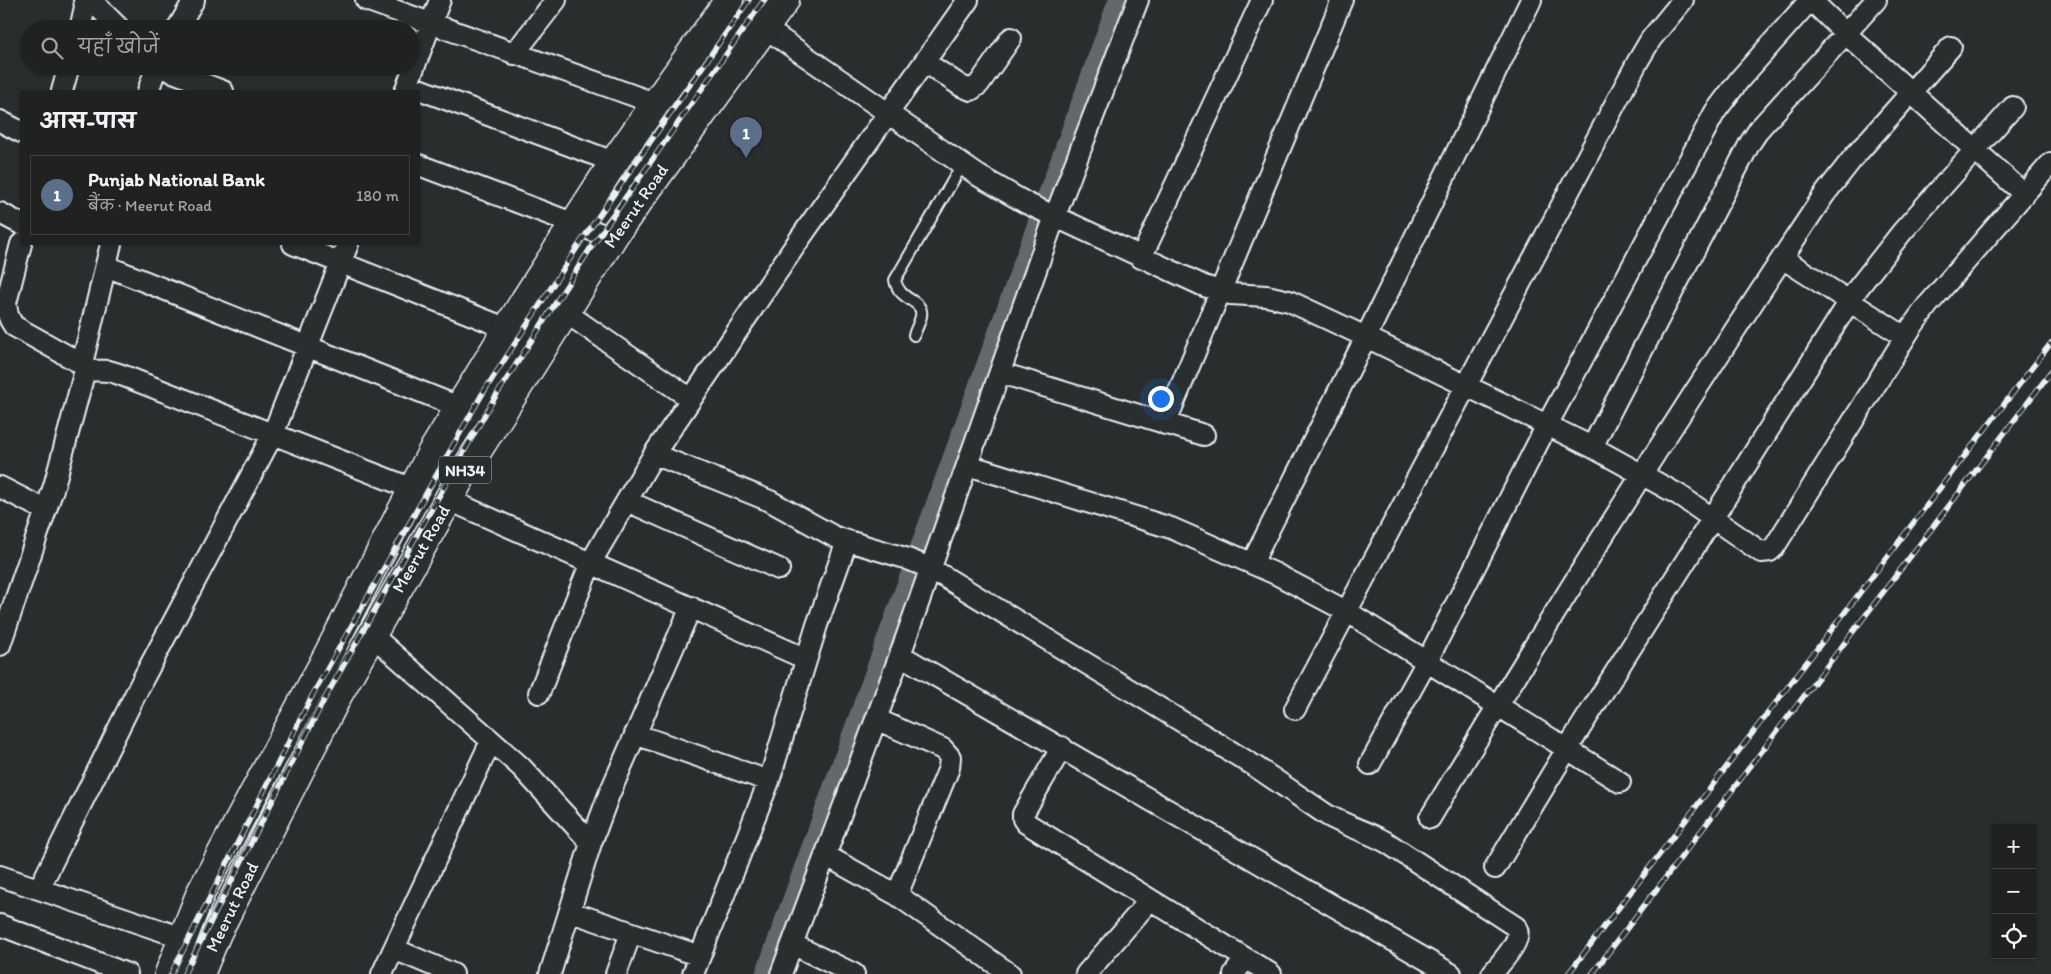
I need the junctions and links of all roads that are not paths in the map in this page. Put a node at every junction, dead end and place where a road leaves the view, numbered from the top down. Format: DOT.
graph roads {
  1 [pos="84,0"];
  2 [pos="91,0"];
  3 [pos="194,0"];
  4 [pos="366,0"];
  5 [pos="440,0"];
  6 [pos="556,0"];
  7 [pos="729,0"];
  8 [pos="785,0"];
  9 [pos="968,0"];
  10 [pos="1138,0"];
  11 [pos="1262,0"];
  12 [pos="1342,0"];
  13 [pos="1531,0"];
  14 [pos="1683,0"];
  15 [pos="1811,0"];
  16 [pos="1876,0"];
  17 [pos="82,20"];
  18 [pos="111,20"];
  19 [pos="182,20"];
  20 [pos="431,23"];
  21 [pos="765,28"];
  22 [pos="1846,34"];
  23 [pos="1011,38"];
  24 [pos="1951,48"];
  25 [pos="420,53"];
  26 [pos="514,54"];
  27 [pos="925,62"];
  28 [pos="67,75"];
  29 [pos="154,75"];
  30 [pos="181,75"];
  31 [pos="412,75"];
  32 [pos="407,88"];
  33 [pos="62,90"];
  34 [pos="148,90"];
  35 [pos="220,90"];
  36 [pos="420,93"];
  37 [pos="1911,93"];
  38 [pos="657,104"];
  39 [pos="2013,107"];
  40 [pos="888,115"];
  41 [pos="0,120"];
  42 [pos="20,131"];
  43 [pos="1974,150"];
  44 [pos="614,162"];
  45 [pos="2051,163"];
  46 [pos="962,165"];
  47 [pos="420,166"];
  48 [pos="2024,194"];
  49 [pos="0,213"];
  50 [pos="1052,215"];
  51 [pos="20,223"];
  52 [pos="574,224"];
  53 [pos="612,238"];
  54 [pos="21,245"];
  55 [pos="111,245"];
  56 [pos="298,245"];
  57 [pos="344,253"];
  58 [pos="1141,258"];
  59 [pos="1782,258"];
  60 [pos="106,266"];
  61 [pos="1220,292"];
  62 [pos="1850,302"];
  63 [pos="565,312"];
  64 [pos="5,317"];
  65 [pos="508,329"];
  66 [pos="914,335"];
  67 [pos="1905,337"];
  68 [pos="1366,338"];
  69 [pos="308,346"];
  70 [pos="83,367"];
  71 [pos="1001,373"];
  72 [pos="1466,387"];
  73 [pos="691,399"];
  74 [pos="459,407"];
  75 [pos="1165,424"];
  76 [pos="1547,425"];
  77 [pos="273,434"];
  78 [pos="1204,435"];
  79 [pos="1592,447"];
  80 [pos="654,454"];
  81 [pos="968,466"];
  82 [pos="1642,474"];
  83 [pos="0,487"];
  84 [pos="413,489"];
  85 [pos="449,500"];
  86 [pos="627,501"];
  87 [pos="45,510"];
  88 [pos="1712,518"];
  89 [pos="847,541"];
  90 [pos="591,562"];
  91 [pos="919,563"];
  92 [pos="1252,563"];
  93 [pos="779,569"];
  94 [pos="691,607"];
  95 [pos="1346,611"];
  96 [pos="372,635"];
  97 [pos="0,645"];
  98 [pos="900,655"];
  99 [pos="806,659"];
  100 [pos="1427,661"];
  101 [pos="539,693"];
  102 [pos="1497,705"];
  103 [pos="1295,709"];
  104 [pos="876,719"];
  105 [pos="634,734"];
  106 [pos="491,741"];
  107 [pos="1062,748"];
  108 [pos="1567,749"];
  109 [pos="1370,764"];
  110 [pos="769,781"];
  111 [pos="1620,782"];
  112 [pos="1430,818"];
  113 [pos="591,843"];
  114 [pos="825,855"];
  115 [pos="1495,868"];
  116 [pos="0,876"];
  117 [pos="39,889"];
  118 [pos="897,895"];
  119 [pos="1150,900"];
  120 [pos="570,912"];
  121 [pos="0,925"];
  122 [pos="631,933"];
  123 [pos="183,938"];
  124 [pos="792,944"];
  125 [pos="394,949"];
  126 [pos="697,965"];
  127 [pos="1239,966"];
  128 [pos="127,974"];
  129 [pos="169,974"];
  130 [pos="200,974"];
  131 [pos="382,974"];
  132 [pos="453,974"];
  133 [pos="550,974"];
  134 [pos="616,974"];
  135 [pos="781,974"];
  136 [pos="854,974"];
  137 [pos="1010,974"];
  138 [pos="1086,974"];
  139 [pos="1271,974"];
  140 [pos="1451,974"];
  141 [pos="1492,974"];
  1 -- 17 [label="street"];
  2 -- 18 [label="street"];
  3 -- 19 [label="street"];
  4 -- 20 [label="street"];
  5 -- 20 [label="street"];
  6 -- 26 [label="street"];
  7 -- 38 [label="highway, Meerut Road / NH34"];
  8 -- 21 [label="highway, Meerut Road / NH34"];
  9 -- 27 [label="street"];
  10 -- 50 [label="street"];
  11 -- 58 [label="street"];
  12 -- 61 [label="street"];
  13 -- 68 [label="street"];
  14 -- 72 [label="street"];
  15 -- 22 [label="street"];
  15 -- 76 [label="street"];
  16 -- 22 [label="street"];
  20 -- 25 [label="street"];
  20 -- 26 [label="street"];
  21 -- 40 [label="street"];
  21 -- 53 [label="highway, Meerut Road / NH34"];
  22 -- 37 [label="street"];
  22 -- 79 [label="street"];
  23 -- 27 [label="street"];
  24 -- 37 [label="street"];
  26 -- 38 [label="street"];
  27 -- 40 [label="street"];
  28 -- 33 [label="street"];
  29 -- 34 [label="street"];
  30 -- 35 [label="street"];
  31 -- 32 [label="street"];
  36 -- 44 [label="street"];
  37 -- 43 [label="street"];
  37 -- 59 [label="street"];
  38 -- 44 [label="highway, Meerut Road / NH34"];
  39 -- 43 [label="street"];
  40 -- 46 [label="street"];
  40 -- 73 [label="street"];
  41 -- 42 [label="street"];
  43 -- 48 [label="street"];
  43 -- 62 [label="street"];
  44 -- 52 [label="highway, Meerut Road / NH34"];
  45 -- 48 [label="street"];
  46 -- 50 [label="street"];
  46 -- 66 [label="lane"];
  47 -- 52 [label="street"];
  48 -- 67 [label="street"];
  49 -- 51 [label="street"];
  50 -- 58 [label="street"];
  50 -- 71 [label="street"];
  52 -- 53 [label="street"];
  52 -- 65 [label="highway, Meerut Road / NH34"];
  53 -- 63 [label="highway, Meerut Road / NH34"];
  54 -- 64 [label="street"];
  55 -- 60 [label="street"];
  56 -- 57 [label="street"];
  57 -- 65 [label="street"];
  57 -- 69 [label="street"];
  58 -- 61 [label="street"];
  59 -- 62 [label="street"];
  59 -- 82 [label="street"];
  60 -- 69 [label="street"];
  60 -- 70 [label="street"];
  61 -- 68 [label="street"];
  61 -- 75 [label="street"];
  62 -- 67 [label="street"];
  62 -- 88 [label="street"];
  63 -- 73 [label="street"];
  63 -- 85 [label="highway, Meerut Road / NH34"];
  64 -- 70 [label="street"];
  65 -- 74 [label="highway, Meerut Road / NH34"];
  67 -- 88 [label="street"];
  68 -- 72 [label="street"];
  68 -- 92 [label="street"];
  69 -- 74 [label="street"];
  69 -- 77 [label="street"];
  70 -- 77 [label="street"];
  70 -- 87 [label="street"];
  71 -- 75 [label="street"];
  71 -- 81 [label="street"];
  72 -- 76 [label="street"];
  72 -- 95 [label="street"];
  73 -- 80 [label="street"];
  74 -- 84 [label="highway, Meerut Road / NH34"];
  75 -- 78 [label="street"];
  76 -- 79 [label="street"];
  76 -- 100 [label="street"];
  77 -- 84 [label="street"];
  77 -- 117 [label="street"];
  79 -- 82 [label="street"];
  80 -- 86 [label="street"];
  80 -- 89 [label="street"];
  81 -- 91 [label="street"];
  81 -- 92 [label="street"];
  82 -- 88 [label="street"];
  82 -- 102 [label="street"];
  83 -- 87 [label="street"];
  84 -- 123 [label="highway, Meerut Road / NH34"];
  85 -- 90 [label="street"];
  85 -- 96 [label="highway, Meerut Road / NH34"];
  86 -- 90 [label="street"];
  86 -- 93 [label="street"];
  87 -- 97 [label="street"];
  88 -- 108 [label="street"];
  89 -- 91 [label="street"];
  89 -- 99 [label="street"];
  90 -- 94 [label="street"];
  90 -- 101 [label="street"];
  91 -- 98 [label="street"];
  91 -- 141 [label="street"];
  92 -- 95 [label="street"];
  94 -- 99 [label="street"];
  94 -- 105 [label="street"];
  95 -- 100 [label="street"];
  95 -- 103 [label="street"];
  96 -- 106 [label="street"];
  96 -- 130 [label="highway, Meerut Road / NH34"];
  98 -- 104 [label="street"];
  98 -- 107 [label="street"];
  99 -- 110 [label="street"];
  100 -- 102 [label="street"];
  100 -- 109 [label="street"];
  102 -- 108 [label="street"];
  102 -- 112 [label="street"];
  104 -- 114 [label="street"];
  104 -- 118 [label="street"];
  105 -- 110 [label="street"];
  105 -- 113 [label="street"];
  106 -- 113 [label="street"];
  106 -- 125 [label="street"];
  107 -- 119 [label="street"];
  107 -- 140 [label="street"];
  108 -- 111 [label="street"];
  108 -- 115 [label="street"];
  110 -- 126 [label="street"];
  113 -- 120 [label="street"];
  114 -- 118 [label="street"];
  114 -- 124 [label="street"];
  116 -- 117 [label="street"];
  117 -- 123 [label="street"];
  118 -- 137 [label="street"];
  119 -- 127 [label="street"];
  119 -- 138 [label="street"];
  120 -- 122 [label="street"];
  120 -- 133 [label="street"];
  121 -- 128 [label="street"];
  122 -- 126 [label="street"];
  122 -- 134 [label="street"];
  123 -- 129 [label="highway, Meerut Road / NH34"];
  124 -- 135 [label="street"];
  124 -- 136 [label="street"];
  125 -- 131 [label="street"];
  125 -- 132 [label="street"];
  127 -- 139 [label="street"];
}
